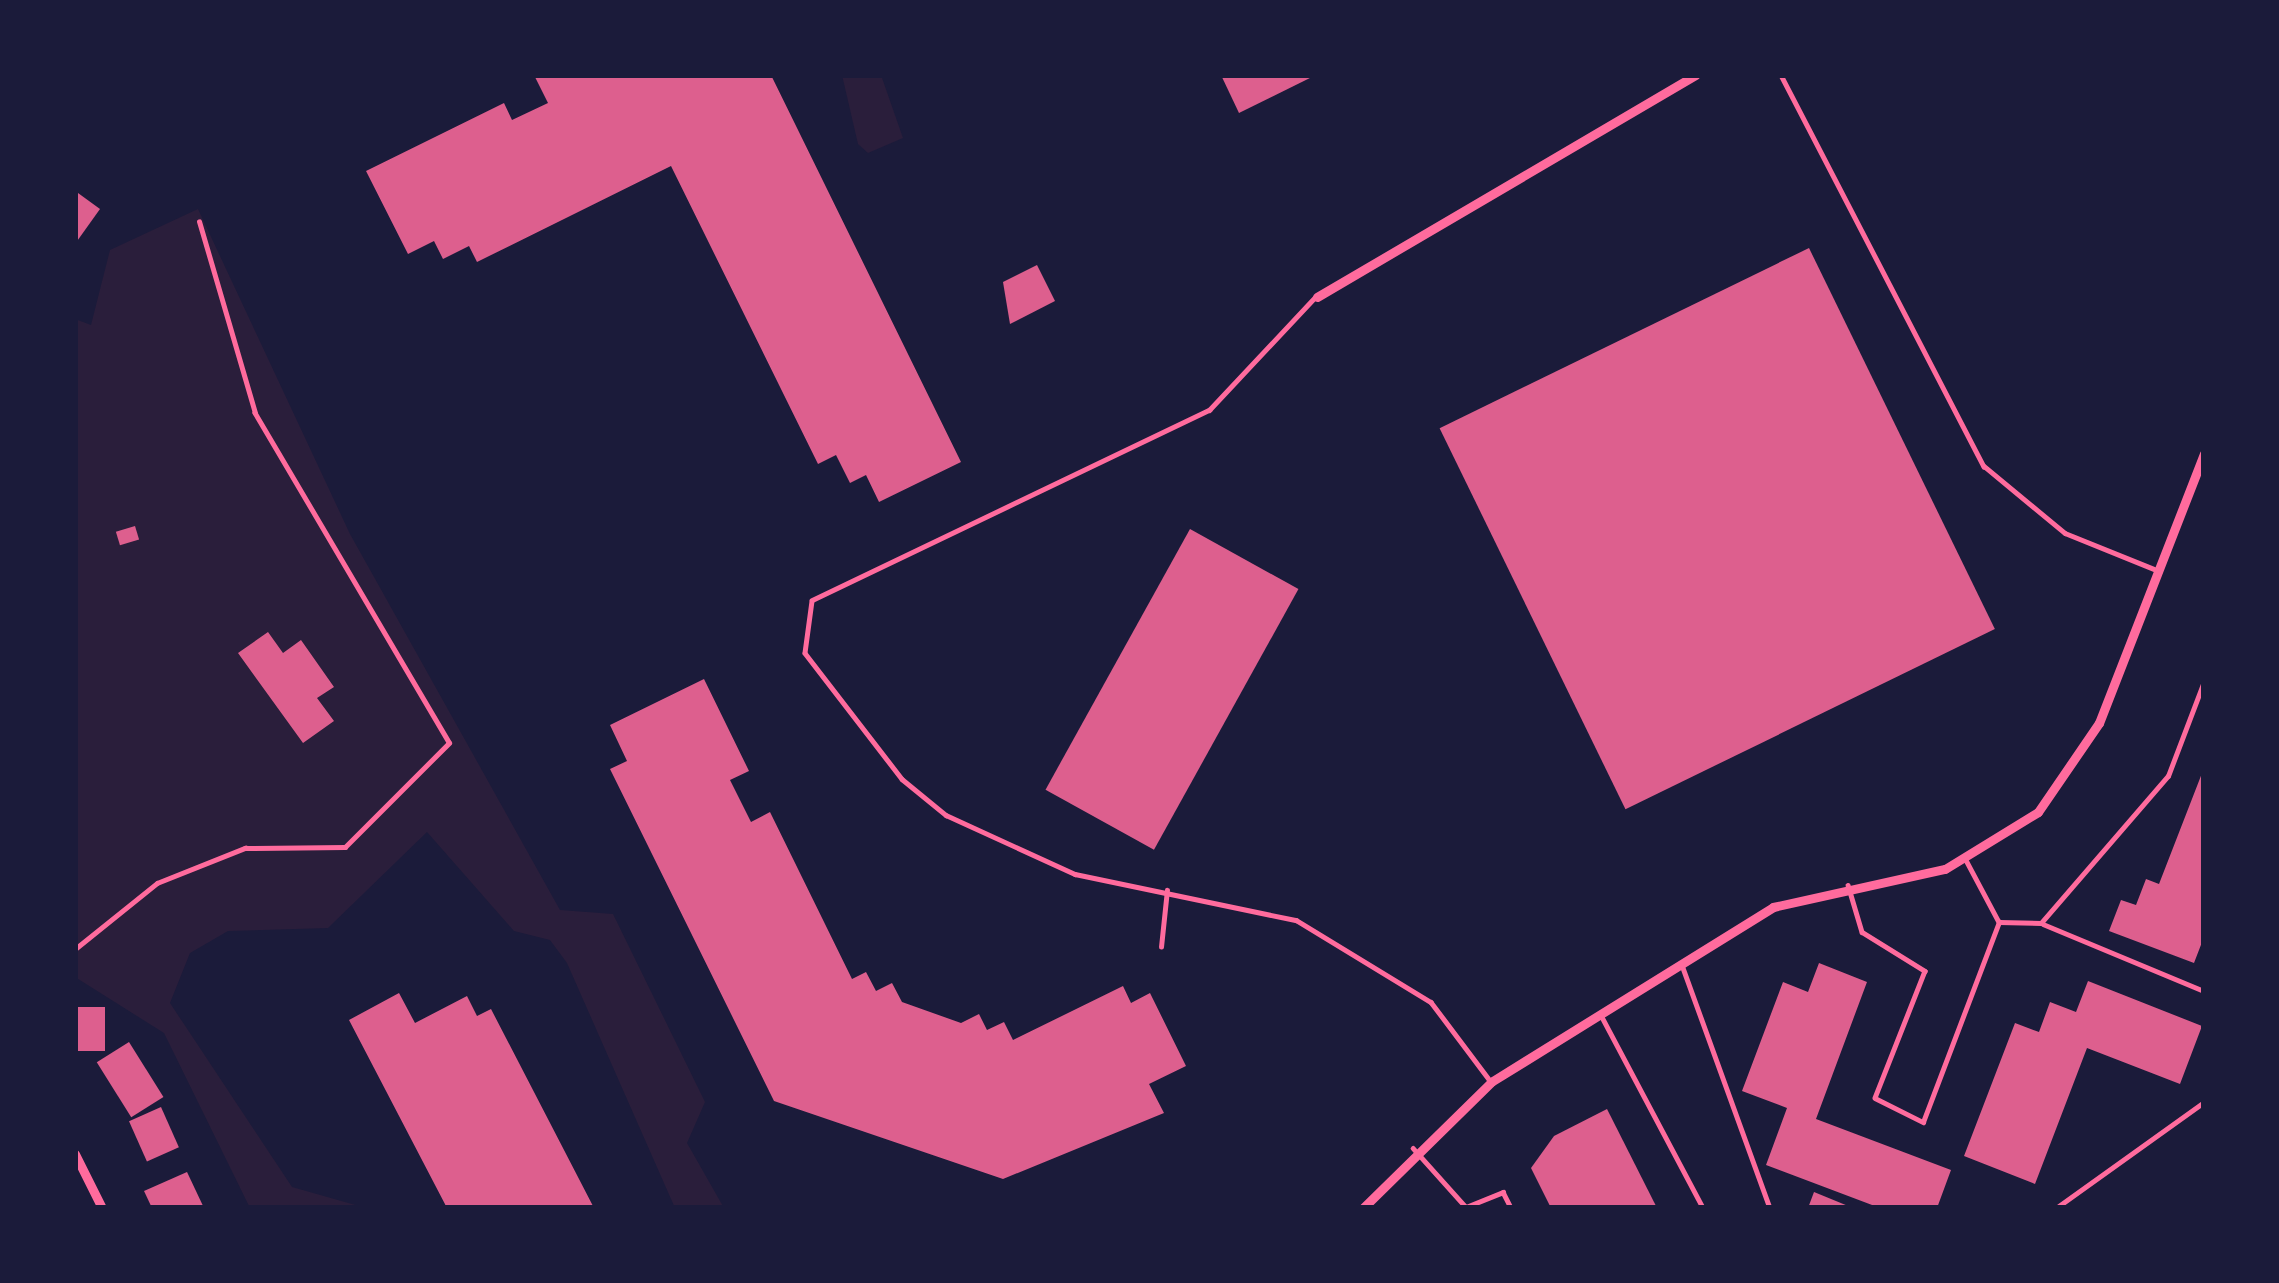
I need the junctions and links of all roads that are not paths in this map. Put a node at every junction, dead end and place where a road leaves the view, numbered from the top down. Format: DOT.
graph roads {
  1 [pos="1696,75"];
  2 [pos="1781,75"];
  3 [pos="199,222"];
  4 [pos="1317,297"];
  5 [pos="2204,454"];
  6 [pos="2154,569"];
  7 [pos="2204,681"];
  8 [pos="1966,860"];
  9 [pos="1848,885"];
  10 [pos="1167,890"];
  11 [pos="1999,922"];
  12 [pos="2041,923"];
  13 [pos="1162,947"];
  14 [pos="75,949"];
  15 [pos="1681,962"];
  16 [pos="2204,991"];
  17 [pos="1600,1012"];
  18 [pos="1491,1082"];
  19 [pos="2204,1102"];
  20 [pos="1413,1148"];
  21 [pos="75,1154"];
  22 [pos="102,1208"];
  23 [pos="1363,1208"];
  24 [pos="1465,1208"];
  25 [pos="1511,1208"];
  26 [pos="1703,1208"];
  27 [pos="1770,1208"];
  28 [pos="2056,1208"];
  1 -- 4 [label="street"];
  2 -- 6 [label="lane"];
  3 -- 14 [label="lane"];
  4 -- 10 [label="lane"];
  5 -- 6 [label="street"];
  6 -- 8 [label="street"];
  7 -- 12 [label="lane"];
  8 -- 9 [label="street"];
  8 -- 11 [label="lane"];
  9 -- 11 [label="lane"];
  9 -- 15 [label="street"];
  10 -- 13 [label="lane"];
  10 -- 18 [label="lane"];
  11 -- 12 [label="lane"];
  12 -- 16 [label="lane"];
  15 -- 17 [label="street"];
  15 -- 27 [label="lane"];
  17 -- 18 [label="street"];
  17 -- 26 [label="lane"];
  18 -- 20 [label="street"];
  19 -- 28 [label="lane"];
  20 -- 23 [label="street"];
  20 -- 24 [label="lane"];
  21 -- 22 [label="street"];
  24 -- 25 [label="lane"];
}
